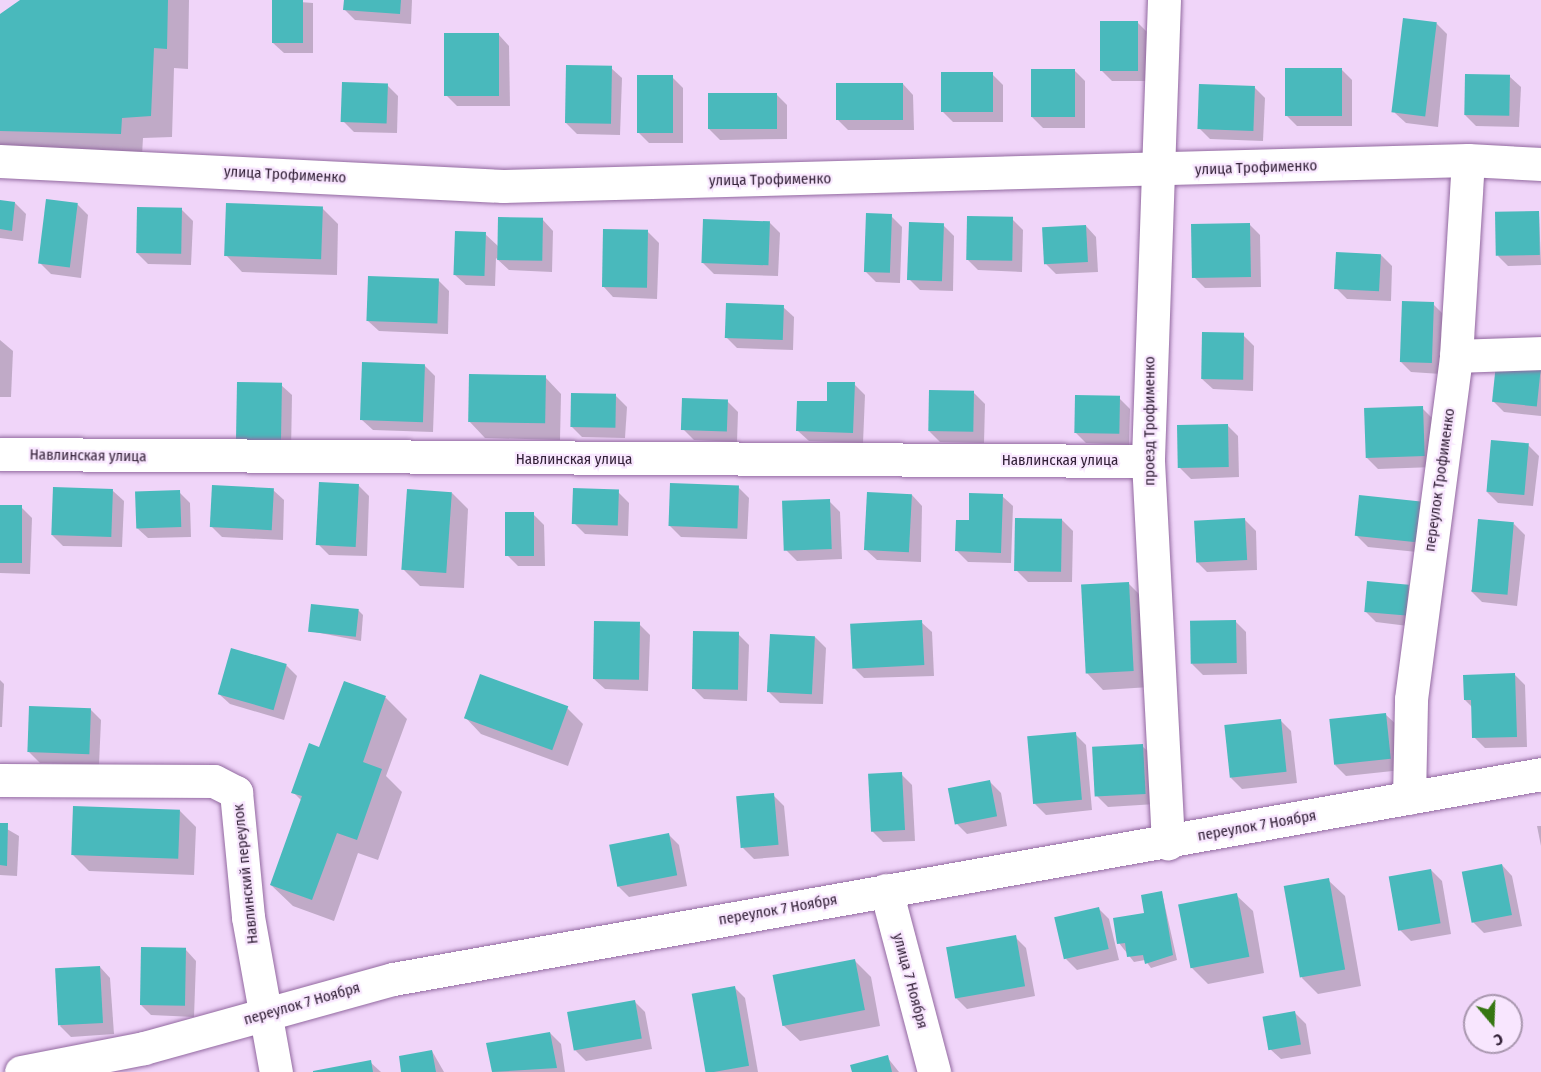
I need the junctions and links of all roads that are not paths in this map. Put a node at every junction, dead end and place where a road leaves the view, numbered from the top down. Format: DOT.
graph roads {
  1 [pos="1164,0"];
  2 [pos="1468,160"];
  3 [pos="0,161"];
  4 [pos="1541,164"];
  5 [pos="1156,171"];
  6 [pos="1541,353"];
  7 [pos="1456,356"];
  8 [pos="0,454"];
  9 [pos="1148,461"];
  10 [pos="1541,774"];
  11 [pos="0,780"];
  12 [pos="1409,798"];
  13 [pos="1168,843"];
  14 [pos="886,890"];
  15 [pos="263,1014"];
  16 [pos="21,1072"];
  17 [pos="276,1072"];
  18 [pos="934,1072"];
  1 -- 5 [label="street, проезд Трофименко"];
  2 -- 4 [label="street, улица Трофименко"];
  2 -- 5 [label="street, улица Трофименко"];
  2 -- 7 [label="street, переулок Трофименко"];
  3 -- 5 [label="street, улица Трофименко"];
  5 -- 9 [label="street, проезд Трофименко"];
  6 -- 7 [label="street"];
  7 -- 12 [label="street, переулок Трофименко"];
  8 -- 9 [label="street, Навлинская улица"];
  9 -- 13 [label="street, проезд Трофименко"];
  10 -- 12 [label="street, переулок 7 Ноября"];
  11 -- 15 [label="street, Навлинский переулок"];
  12 -- 13 [label="street, переулок 7 Ноября"];
  13 -- 14 [label="street, переулок 7 Ноября"];
  14 -- 15 [label="street, переулок 7 Ноября"];
  14 -- 18 [label="street, улица 7 Ноября"];
  15 -- 16 [label="street, переулок 7 Ноября"];
  15 -- 17 [label="street"];
}
